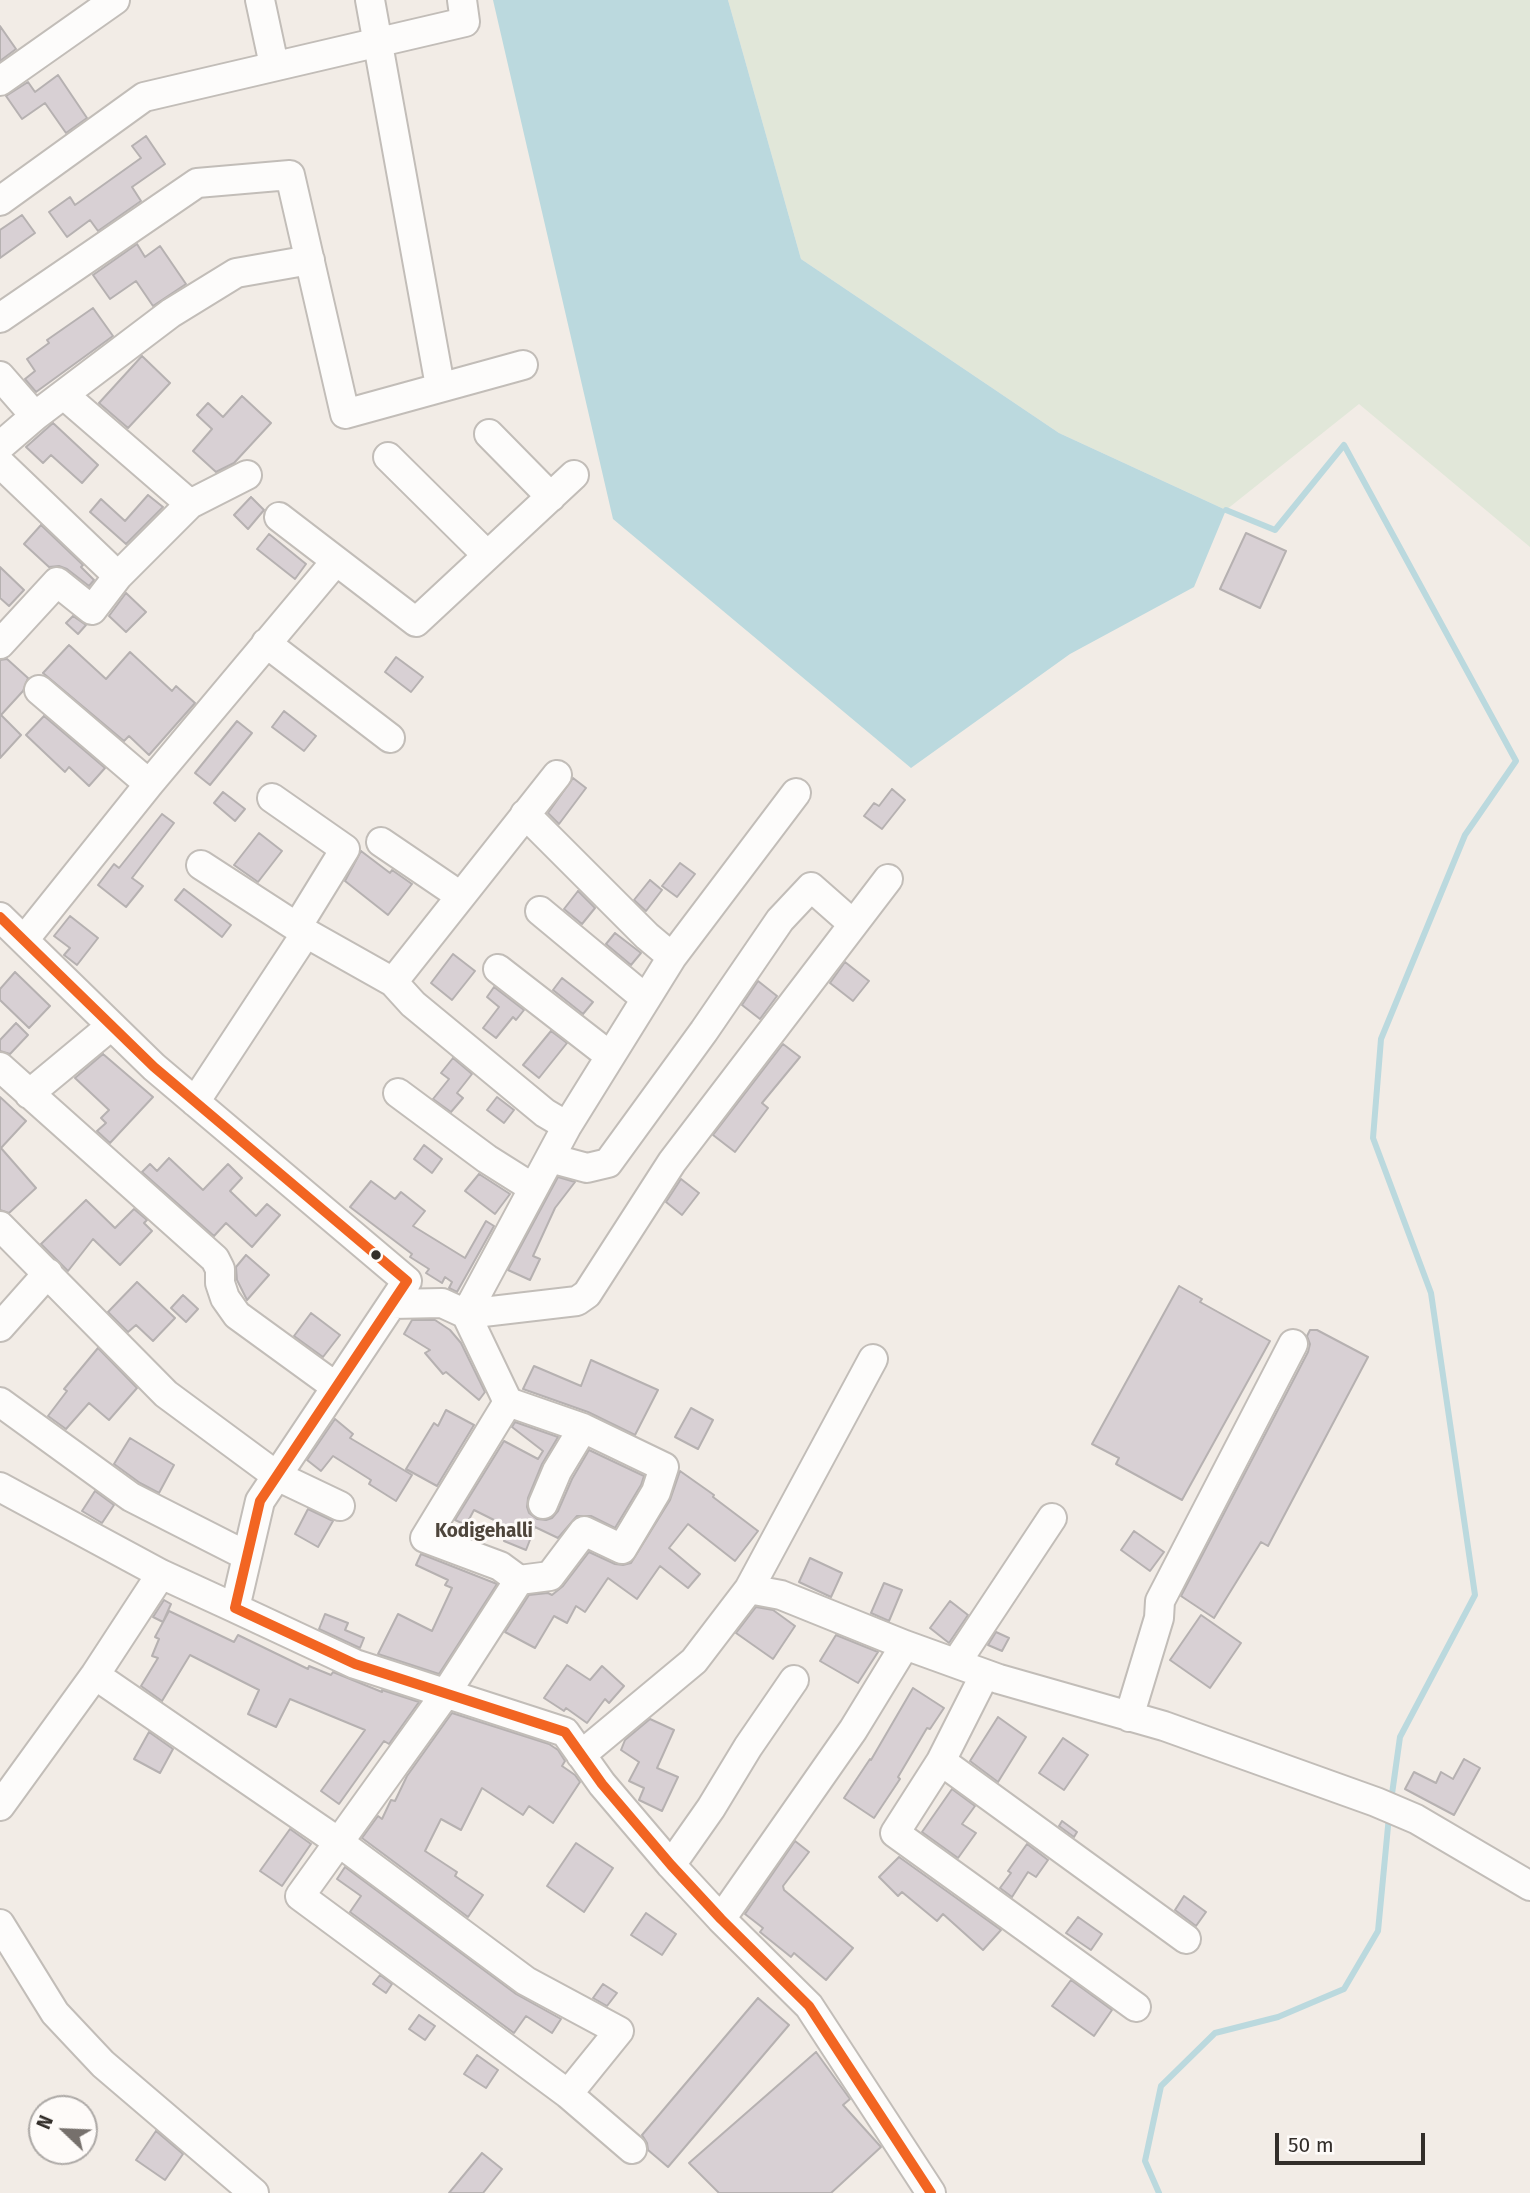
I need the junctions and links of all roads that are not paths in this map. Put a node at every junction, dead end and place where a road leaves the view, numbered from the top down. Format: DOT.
graph roads {
  1 [pos="115,0"];
  2 [pos="260,0"];
  3 [pos="370,0"];
  4 [pos="462,0"];
  5 [pos="377,42"];
  6 [pos="274,65"];
  7 [pos="0,81"];
  8 [pos="0,201"];
  9 [pos="310,260"];
  10 [pos="0,318"];
  11 [pos="523,365"];
  12 [pos="0,376"];
  13 [pos="440,386"];
  14 [pos="64,395"];
  15 [pos="35,416"];
  16 [pos="489,434"];
  17 [pos="0,446"];
  18 [pos="388,457"];
  19 [pos="0,463"];
  20 [pos="247,475"];
  21 [pos="574,475"];
  22 [pos="551,497"];
  23 [pos="190,504"];
  24 [pos="279,517"];
  25 [pos="487,555"];
  26 [pos="336,561"];
  27 [pos="118,576"];
  28 [pos="266,643"];
  29 [pos="0,644"];
  30 [pos="38,690"];
  31 [pos="390,738"];
  32 [pos="556,775"];
  33 [pos="149,785"];
  34 [pos="796,793"];
  35 [pos="272,798"];
  36 [pos="525,814"];
  37 [pos="381,842"];
  38 [pos="201,865"];
  39 [pos="888,878"];
  40 [pos="459,895"];
  41 [pos="541,911"];
  42 [pos="0,918"];
  43 [pos="853,924"];
  44 [pos="301,930"];
  45 [pos="24,940"];
  46 [pos="672,957"];
  47 [pos="498,969"];
  48 [pos="393,982"];
  49 [pos="646,999"];
  50 [pos="111,1026"];
  51 [pos="610,1056"];
  52 [pos="0,1067"];
  53 [pos="398,1093"];
  54 [pos="29,1094"];
  55 [pos="195,1102"];
  56 [pos="566,1126"];
  57 [pos="550,1158"];
  58 [pos="533,1188"];
  59 [pos="0,1226"];
  60 [pos="48,1272"];
  61 [pos="392,1304"];
  62 [pos="466,1314"];
  63 [pos="0,1327"];
  64 [pos="1293,1344"];
  65 [pos="873,1359"];
  66 [pos="336,1387"];
  67 [pos="0,1402"];
  68 [pos="508,1402"];
  69 [pos="583,1428"];
  70 [pos="277,1476"];
  71 [pos="0,1487"];
  72 [pos="543,1504"];
  73 [pos="340,1506"];
  74 [pos="1052,1518"];
  75 [pos="247,1556"];
  76 [pos="161,1574"];
  77 [pos="519,1580"];
  78 [pos="749,1589"];
  79 [pos="235,1608"];
  80 [pos="905,1645"];
  81 [pos="956,1663"];
  82 [pos="985,1674"];
  83 [pos="95,1675"];
  84 [pos="794,1680"];
  85 [pos="446,1693"];
  86 [pos="1129,1717"];
  87 [pos="581,1755"];
  88 [pos="941,1761"];
  89 [pos="0,1806"];
  90 [pos="340,1843"];
  91 [pos="671,1865"];
  92 [pos="1530,1886"];
  93 [pos="720,1919"];
  94 [pos="0,1924"];
  95 [pos="1186,1939"];
  96 [pos="1136,2007"];
  97 [pos="568,2094"];
  98 [pos="632,2149"];
  99 [pos="921,2189"];
  100 [pos="254,2193"];
  1 -- 7 [label="street"];
  2 -- 6 [label="street"];
  3 -- 5 [label="street"];
  4 -- 5 [label="street"];
  5 -- 6 [label="street"];
  5 -- 13 [label="street"];
  6 -- 8 [label="street"];
  9 -- 10 [label="street"];
  9 -- 13 [label="street"];
  9 -- 14 [label="street"];
  11 -- 13 [label="street"];
  12 -- 15 [label="street"];
  14 -- 15 [label="street"];
  14 -- 23 [label="street"];
  15 -- 17 [label="street"];
  16 -- 22 [label="street"];
  18 -- 25 [label="street"];
  19 -- 27 [label="street"];
  20 -- 23 [label="street"];
  21 -- 22 [label="street"];
  22 -- 25 [label="street"];
  23 -- 27 [label="street"];
  24 -- 26 [label="street"];
  25 -- 26 [label="street"];
  26 -- 28 [label="street"];
  27 -- 29 [label="street"];
  28 -- 31 [label="street"];
  28 -- 33 [label="street"];
  30 -- 33 [label="street"];
  32 -- 36 [label="street"];
  33 -- 45 [label="street"];
  34 -- 46 [label="street"];
  35 -- 44 [label="street"];
  36 -- 40 [label="street"];
  36 -- 46 [label="street"];
  37 -- 40 [label="street"];
  38 -- 44 [label="street"];
  39 -- 43 [label="street"];
  40 -- 48 [label="street"];
  41 -- 49 [label="street"];
  42 -- 45 [label="street"];
  43 -- 57 [label="street"];
  43 -- 62 [label="street"];
  44 -- 48 [label="street"];
  44 -- 55 [label="street"];
  45 -- 50 [label="street"];
  46 -- 49 [label="street"];
  47 -- 51 [label="street"];
  48 -- 56 [label="street"];
  49 -- 51 [label="street"];
  50 -- 54 [label="street"];
  50 -- 55 [label="street"];
  51 -- 56 [label="street"];
  52 -- 54 [label="street"];
  53 -- 58 [label="street"];
  54 -- 66 [label="street"];
  55 -- 61 [label="street"];
  56 -- 57 [label="street"];
  57 -- 58 [label="street"];
  58 -- 62 [label="street"];
  59 -- 60 [label="street"];
  60 -- 63 [label="street"];
  60 -- 70 [label="street"];
  61 -- 62 [label="street"];
  61 -- 66 [label="street"];
  62 -- 68 [label="street"];
  64 -- 86 [label="street"];
  65 -- 78 [label="street"];
  66 -- 70 [label="street"];
  67 -- 75 [label="street"];
  68 -- 69 [label="street"];
  68 -- 77 [label="street"];
  69 -- 72 [label="street"];
  69 -- 77 [label="street"];
  70 -- 73 [label="street"];
  70 -- 75 [label="street"];
  71 -- 76 [label="street"];
  74 -- 81 [label="street"];
  75 -- 79 [label="street"];
  76 -- 79 [label="street"];
  76 -- 83 [label="street"];
  77 -- 85 [label="street"];
  78 -- 80 [label="street"];
  78 -- 87 [label="street"];
  79 -- 85 [label="street"];
  80 -- 81 [label="street"];
  80 -- 93 [label="street"];
  81 -- 82 [label="street"];
  82 -- 86 [label="street"];
  82 -- 88 [label="street"];
  83 -- 89 [label="street"];
  83 -- 90 [label="street"];
  84 -- 91 [label="street"];
  85 -- 87 [label="street"];
  85 -- 90 [label="street"];
  86 -- 92 [label="street"];
  87 -- 91 [label="street"];
  88 -- 95 [label="street"];
  88 -- 96 [label="street"];
  90 -- 97 [label="street"];
  90 -- 97 [label="street"];
  91 -- 93 [label="street"];
  93 -- 99 [label="street"];
  94 -- 100 [label="street"];
  97 -- 98 [label="street"];
}
